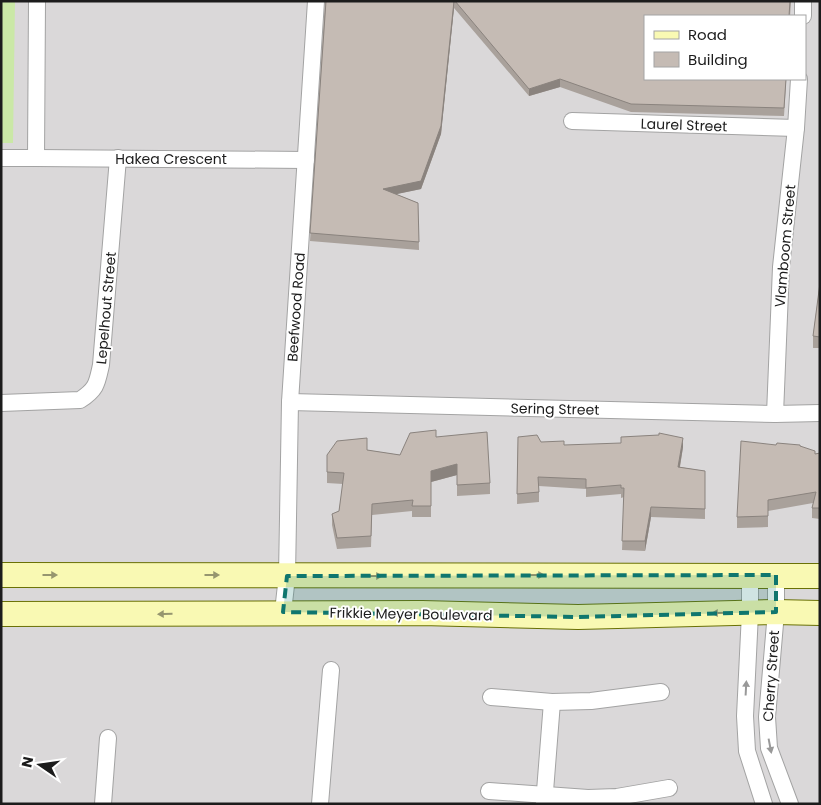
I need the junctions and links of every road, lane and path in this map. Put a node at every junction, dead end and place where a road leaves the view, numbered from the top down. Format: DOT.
graph roads {
  1 [pos="37,1"];
  2 [pos="316,1"];
  3 [pos="804,1"];
  4 [pos="803,15"];
  5 [pos="799,80"];
  6 [pos="572,121"];
  7 [pos="796,128"];
  8 [pos="1,158"];
  9 [pos="36,158"];
  10 [pos="118,158"];
  11 [pos="306,160"];
  12 [pos="290,402"];
  13 [pos="1,403"];
  14 [pos="820,413"];
  15 [pos="775,414"];
  16 [pos="1,575"];
  17 [pos="750,575"];
  18 [pos="776,575"];
  19 [pos="287,576"];
  20 [pos="820,576"];
  21 [pos="283,612"];
  22 [pos="776,612"];
  23 [pos="750,613"];
  24 [pos="820,613"];
  25 [pos="1,614"];
  26 [pos="331,670"];
  27 [pos="661,692"];
  28 [pos="491,697"];
  29 [pos="552,702"];
  30 [pos="108,738"];
  31 [pos="668,788"];
  32 [pos="489,791"];
  33 [pos="544,799"];
  34 [pos="104,804"];
  35 [pos="320,804"];
  36 [pos="764,804"];
  37 [pos="790,804"];
  1 -- 9 [label="street"];
  2 -- 11 [label="street, Beefwood Road"];
  3 -- 4 [label="street"];
  5 -- 7 [label="street, Vlamboom Street"];
  6 -- 7 [label="street, Laurel Street"];
  7 -- 15 [label="street, Vlamboom Street"];
  8 -- 9 [label="street, Hakea Crescent"];
  9 -- 10 [label="street, Hakea Crescent"];
  10 -- 11 [label="street, Hakea Crescent"];
  10 -- 13 [label="street, Lepelhout Street"];
  11 -- 12 [label="street, Beefwood Road"];
  12 -- 15 [label="street, Sering Street"];
  12 -- 19 [label="street, Beefwood Road"];
  14 -- 15 [label="street, Sering Street"];
  16 -- 19 [label="street, one-way"];
  17 -- 18 [label="street"];
  19 -- 17 [label="street, one-way"];
  17 -- 23 [label="street, Cherry Street"];
  18 -- 20 [label="street"];
  18 -- 22 [label="street, Cherry Street"];
  19 -- 21 [label="street, Beefwood Road"];
  23 -- 21 [label="street, Frikkie Meyer Boulevard, one-way"];
  21 -- 25 [label="street, Frikkie Meyer Boulevard, one-way"];
  22 -- 23 [label="street, Frikkie Meyer Boulevard"];
  22 -- 24 [label="street, Frikkie Meyer Boulevard"];
  22 -- 37 [label="street, Cherry Street, one-way"];
  36 -- 23 [label="street, Cherry Street, one-way"];
  26 -- 35 [label="street"];
  27 -- 29 [label="street"];
  28 -- 29 [label="street"];
  29 -- 33 [label="street"];
  30 -- 34 [label="street"];
  31 -- 33 [label="street"];
  32 -- 33 [label="street"];
}
